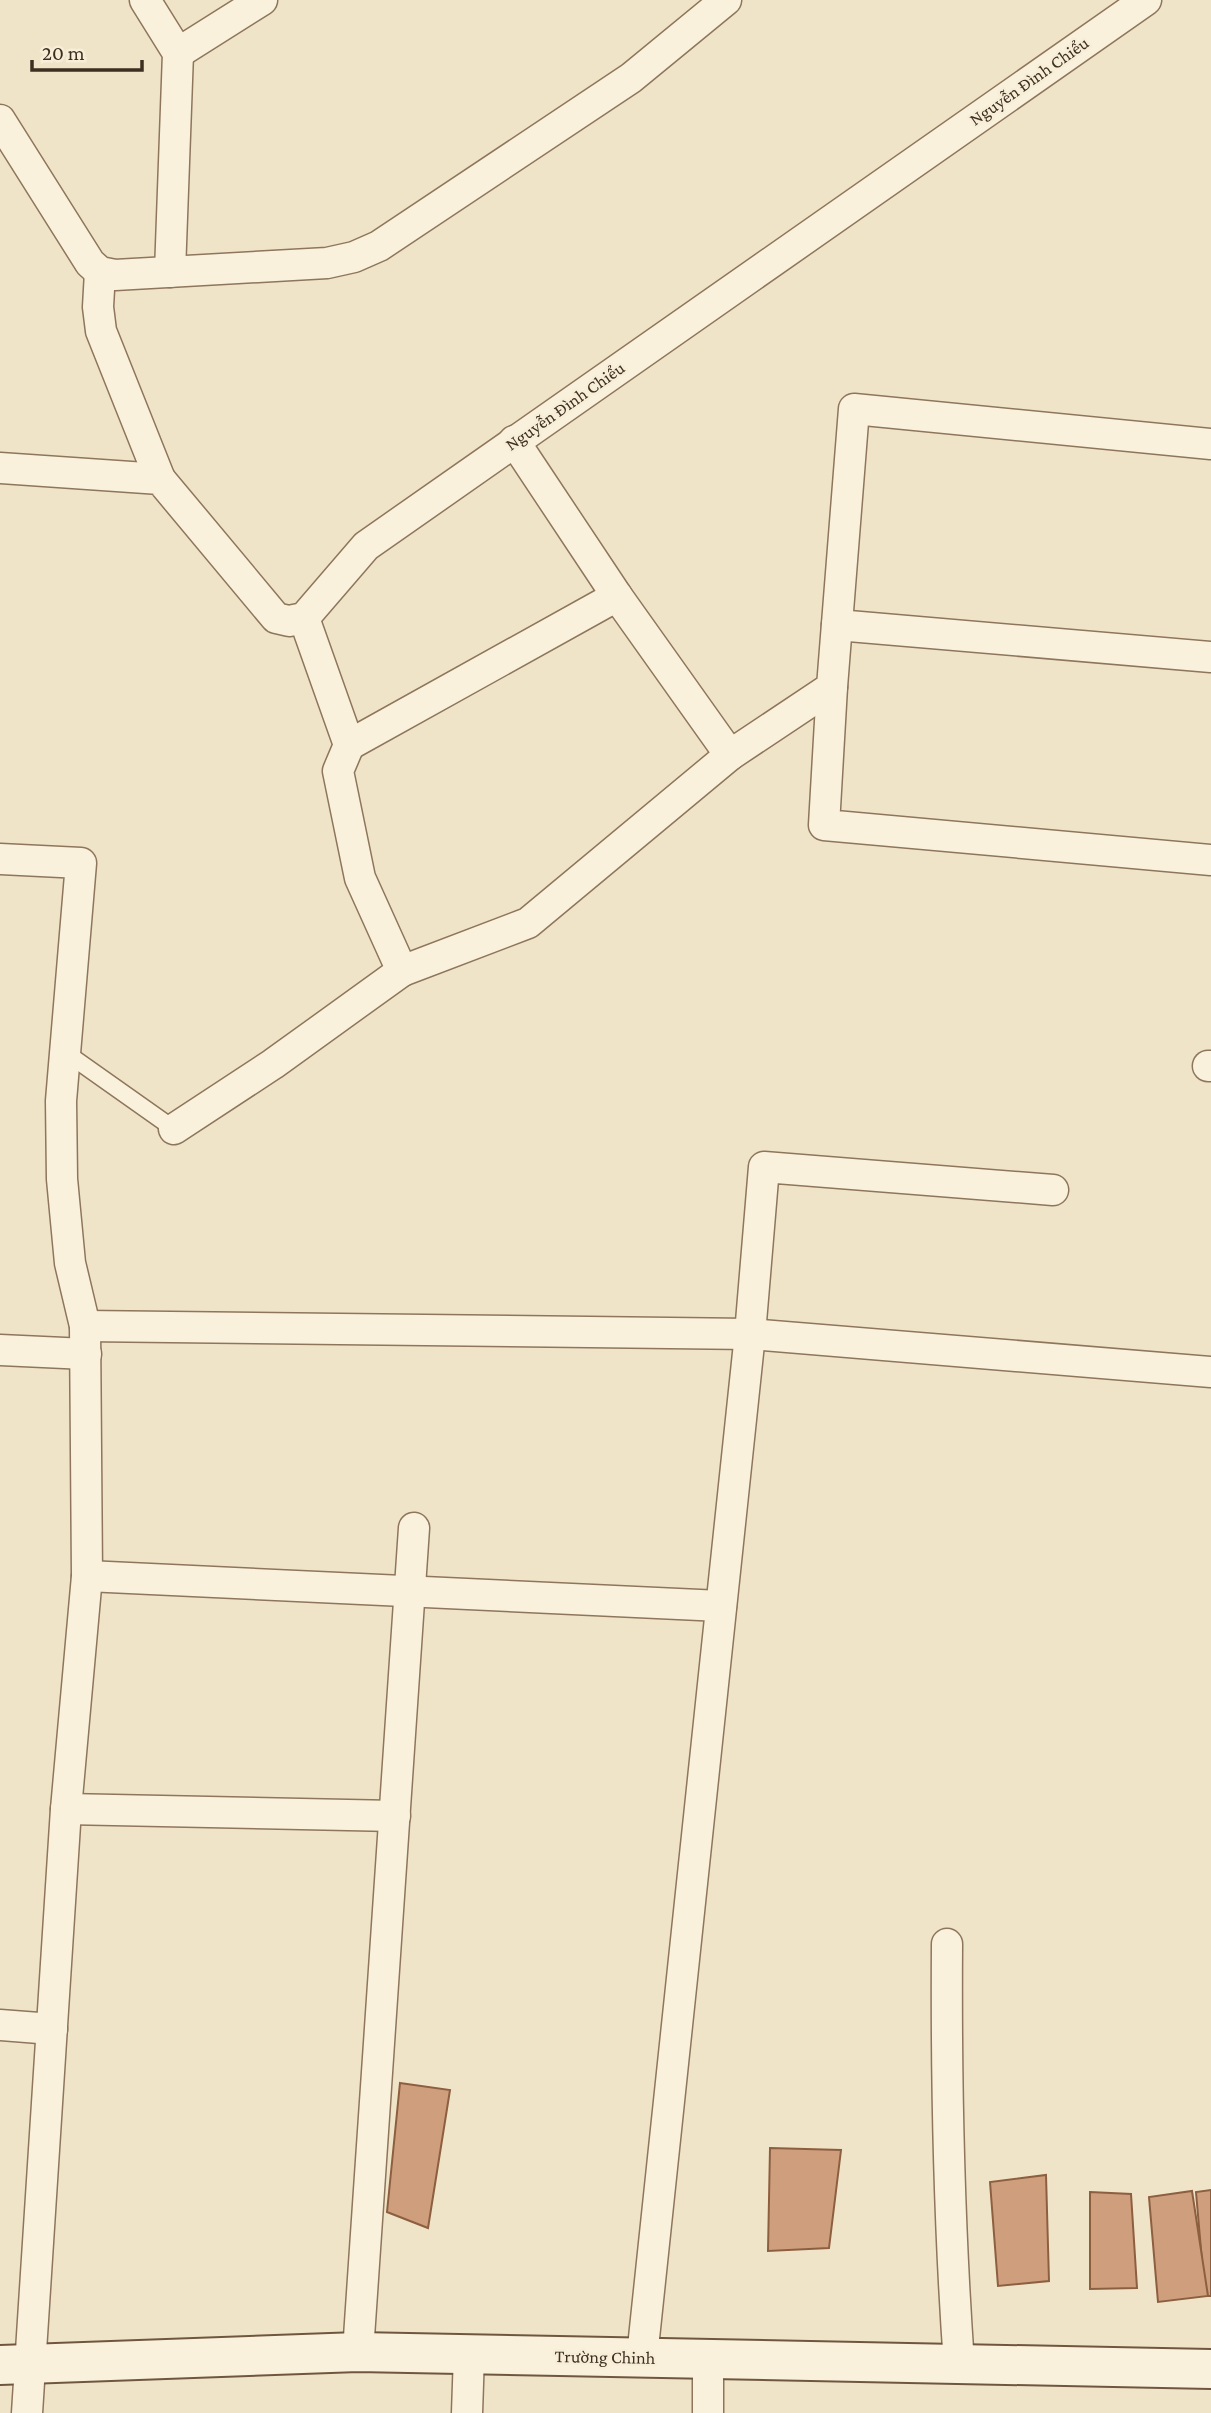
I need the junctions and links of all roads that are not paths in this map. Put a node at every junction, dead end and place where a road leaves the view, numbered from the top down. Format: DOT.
graph roads {
  1 [pos="145,0"];
  2 [pos="262,0"];
  3 [pos="726,0"];
  4 [pos="1146,0"];
  5 [pos="178,53"];
  6 [pos="0,120"];
  7 [pos="100,272"];
  8 [pos="170,272"];
  9 [pos="514,441"];
  10 [pos="1211,444"];
  11 [pos="0,468"];
  12 [pos="160,479"];
  13 [pos="617,596"];
  14 [pos="304,618"];
  15 [pos="837,625"];
  16 [pos="1211,657"];
  17 [pos="832,687"];
  18 [pos="349,745"];
  19 [pos="730,755"];
  20 [pos="0,859"];
  21 [pos="1211,860"];
  22 [pos="402,971"];
  23 [pos="65,1052"];
  24 [pos="174,1129"];
  25 [pos="1053,1190"];
  26 [pos="750,1334"];
  27 [pos="85,1340"];
  28 [pos="0,1350"];
  29 [pos="1211,1372"];
  30 [pos="414,1528"];
  31 [pos="87,1576"];
  32 [pos="410,1590"];
  33 [pos="722,1606"];
  34 [pos="66,1809"];
  35 [pos="394,1816"];
  36 [pos="947,1944"];
  37 [pos="0,2025"];
  38 [pos="52,2029"];
  39 [pos="358,2352"];
  40 [pos="469,2354"];
  41 [pos="642,2357"];
  42 [pos="708,2358"];
  43 [pos="958,2364"];
  44 [pos="15,2365"];
  45 [pos="1211,2369"];
  46 [pos="27,2413"];
  47 [pos="467,2413"];
  48 [pos="708,2413"];
  1 -- 5 [label="street"];
  2 -- 5 [label="street"];
  3 -- 8 [label="street"];
  4 -- 9 [label="street, Nguyễn Đình Chiểu"];
  5 -- 8 [label="street"];
  6 -- 7 [label="street"];
  7 -- 8 [label="street"];
  7 -- 12 [label="street"];
  9 -- 13 [label="street"];
  9 -- 14 [label="street, Nguyễn Đình Chiểu"];
  10 -- 15 [label="street"];
  11 -- 12 [label="street"];
  12 -- 14 [label="street"];
  13 -- 18 [label="street"];
  13 -- 19 [label="street"];
  14 -- 18 [label="street"];
  15 -- 16 [label="street"];
  15 -- 17 [label="street"];
  17 -- 19 [label="street"];
  17 -- 21 [label="street"];
  18 -- 22 [label="street"];
  19 -- 22 [label="street"];
  20 -- 23 [label="street"];
  22 -- 24 [label="street"];
  23 -- 24 [label="lane"];
  23 -- 27 [label="street"];
  25 -- 26 [label="street"];
  26 -- 27 [label="street"];
  26 -- 29 [label="street"];
  26 -- 33 [label="street"];
  27 -- 28 [label="street"];
  27 -- 31 [label="street"];
  30 -- 32 [label="street"];
  31 -- 32 [label="street"];
  31 -- 34 [label="street"];
  32 -- 33 [label="street"];
  32 -- 35 [label="street"];
  33 -- 41 [label="street"];
  34 -- 35 [label="street"];
  34 -- 38 [label="street"];
  35 -- 39 [label="street"];
  36 -- 43 [label="street"];
  37 -- 38 [label="street"];
  38 -- 44 [label="street"];
  39 -- 40 [label="main road, Trường Chinh"];
  39 -- 44 [label="main road, Trường Chinh"];
  40 -- 41 [label="main road, Trường Chinh"];
  40 -- 47 [label="street"];
  41 -- 42 [label="main road, Trường Chinh"];
  42 -- 43 [label="main road, Trường Chinh"];
  42 -- 48 [label="street"];
  43 -- 45 [label="main road, Trường Chinh"];
  44 -- 46 [label="street"];
}
